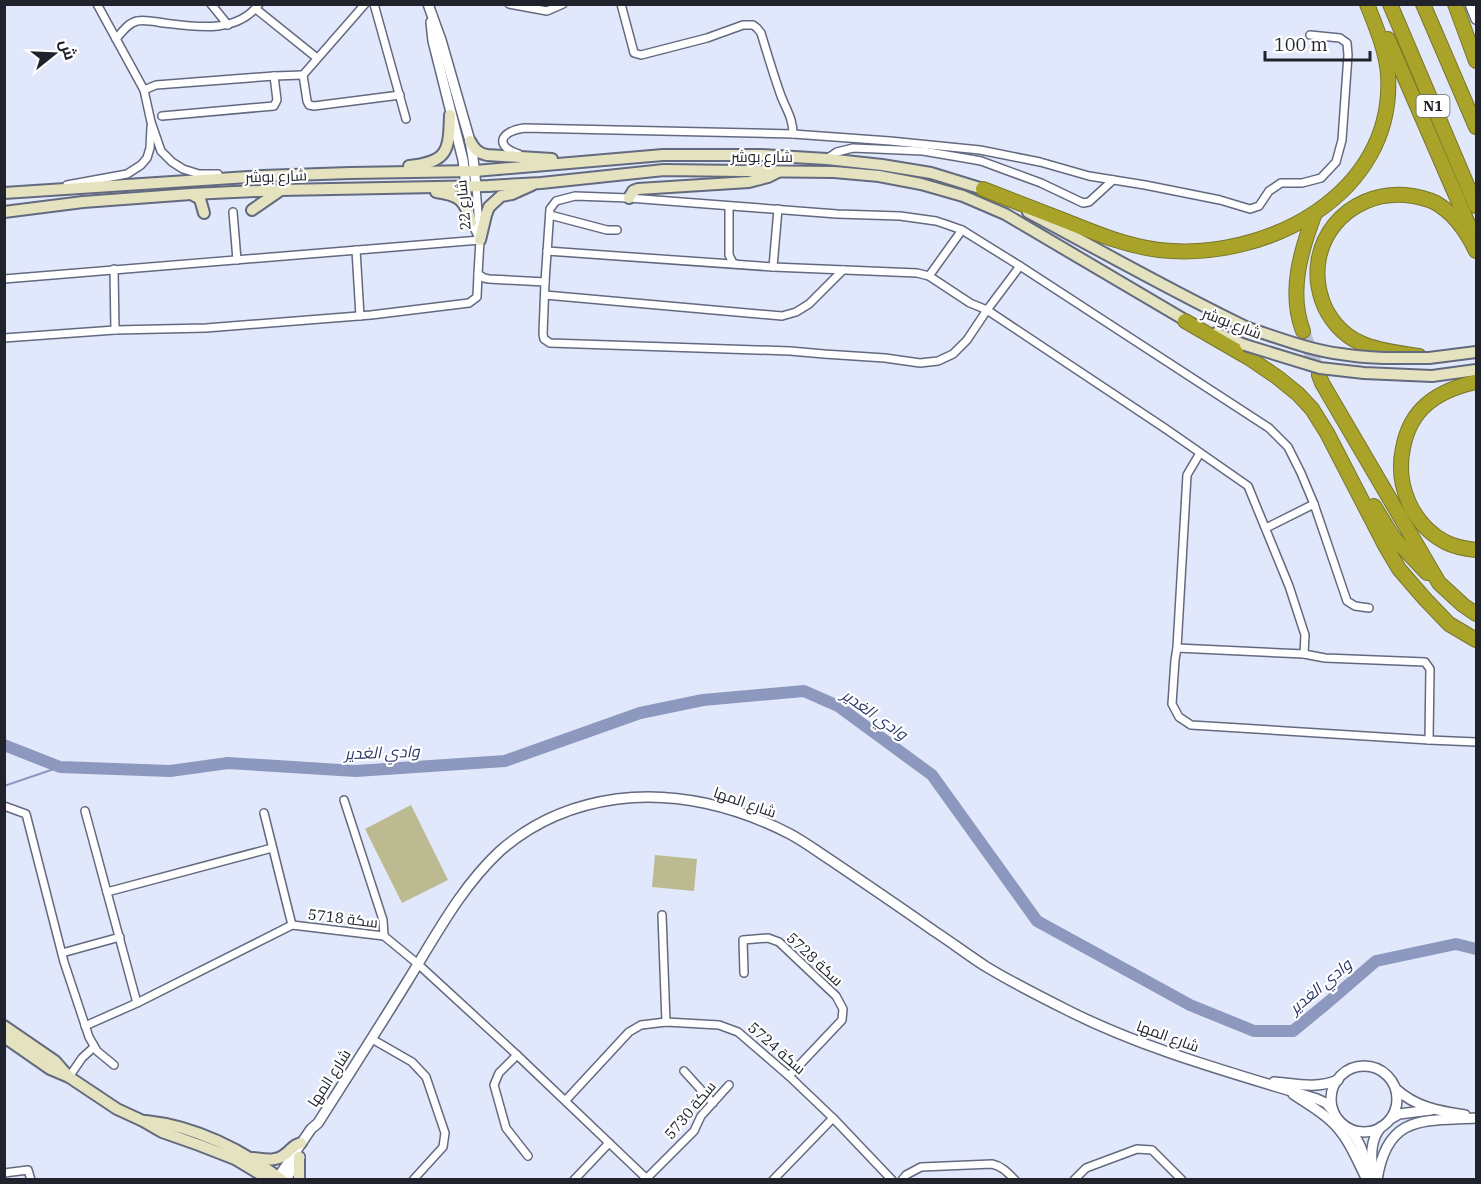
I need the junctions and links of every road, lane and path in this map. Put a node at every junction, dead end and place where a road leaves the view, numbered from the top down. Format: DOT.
graph roads {
  1 [pos="97,4"];
  2 [pos="211,4"];
  3 [pos="365,4"];
  4 [pos="374,4"];
  5 [pos="509,4"];
  6 [pos="563,4"];
  7 [pos="621,4"];
  8 [pos="1367,4"];
  9 [pos="1372,4"];
  10 [pos="1390,4"];
  11 [pos="1423,4"];
  12 [pos="1457,4"];
  13 [pos="1470,4"];
  14 [pos="257,7"];
  15 [pos="429,7"];
  16 [pos="1476,19"];
  17 [pos="228,25"];
  18 [pos="1310,34"];
  19 [pos="116,39"];
  20 [pos="1476,44"];
  21 [pos="317,58"];
  22 [pos="1476,61"];
  23 [pos="303,75"];
  24 [pos="274,76"];
  25 [pos="144,90"];
  26 [pos="400,95"];
  27 [pos="450,115"];
  28 [pos="162,116"];
  29 [pos="406,119"];
  30 [pos="151,122"];
  31 [pos="1476,127"];
  32 [pos="793,134"];
  33 [pos="470,141"];
  34 [pos="532,158"];
  35 [pos="827,159"];
  36 [pos="594,162"];
  37 [pos="781,170"];
  38 [pos="470,171"];
  39 [pos="350,173"];
  40 [pos="262,176"];
  41 [pos="1089,176"];
  42 [pos="1113,180"];
  43 [pos="541,183"];
  44 [pos="471,186"];
  45 [pos="410,187"];
  46 [pos="983,189"];
  47 [pos="281,190"];
  48 [pos="29,191"];
  49 [pos="4,193"];
  50 [pos="191,194"];
  51 [pos="1096,195"];
  52 [pos="629,198"];
  53 [pos="729,206"];
  54 [pos="1476,206"];
  55 [pos="778,209"];
  56 [pos="252,210"];
  57 [pos="4,212"];
  58 [pos="233,212"];
  59 [pos="204,213"];
  60 [pos="1316,213"];
  61 [pos="550,215"];
  62 [pos="471,222"];
  63 [pos="617,230"];
  64 [pos="962,230"];
  65 [pos="480,240"];
  66 [pos="1476,244"];
  67 [pos="356,250"];
  68 [pos="547,251"];
  69 [pos="1476,251"];
  70 [pos="237,260"];
  71 [pos="741,265"];
  72 [pos="1020,266"];
  73 [pos="772,267"];
  74 [pos="114,269"];
  75 [pos="843,270"];
  76 [pos="478,274"];
  77 [pos="929,276"];
  78 [pos="4,279"];
  79 [pos="545,282"];
  80 [pos="545,295"];
  81 [pos="987,310"];
  82 [pos="360,316"];
  83 [pos="1185,321"];
  84 [pos="115,330"];
  85 [pos="1303,331"];
  86 [pos="4,338"];
  87 [pos="1476,352"];
  88 [pos="1430,358"];
  89 [pos="1476,370"];
  90 [pos="1319,375"];
  91 [pos="1277,377"];
  92 [pos="1476,381"];
  93 [pos="1200,453"];
  94 [pos="1314,504"];
  95 [pos="1266,528"];
  96 [pos="1476,550"];
  97 [pos="1439,583"];
  98 [pos="1369,608"];
  99 [pos="1476,614"];
  100 [pos="1476,640"];
  101 [pos="1177,648"];
  102 [pos="1304,654"];
  103 [pos="1429,740"];
  104 [pos="1476,742"];
  105 [pos="344,800"];
  106 [pos="4,806"];
  107 [pos="85,811"];
  108 [pos="264,813"];
  109 [pos="272,848"];
  110 [pos="107,892"];
  111 [pos="662,915"];
  112 [pos="292,925"];
  113 [pos="384,936"];
  114 [pos="120,937"];
  115 [pos="62,953"];
  116 [pos="418,964"];
  117 [pos="744,973"];
  118 [pos="137,1003"];
  119 [pos="666,1022"];
  120 [pos="4,1026"];
  121 [pos="85,1026"];
  122 [pos="4,1037"];
  123 [pos="372,1039"];
  124 [pos="94,1047"];
  125 [pos="517,1054"];
  126 [pos="114,1065"];
  127 [pos="684,1071"];
  128 [pos="789,1076"];
  129 [pos="69,1077"];
  130 [pos="1257,1080"];
  131 [pos="1338,1080"];
  132 [pos="729,1085"];
  133 [pos="1396,1089"];
  134 [pos="1286,1090"];
  135 [pos="566,1100"];
  136 [pos="713,1103"];
  137 [pos="1434,1110"];
  138 [pos="1333,1111"];
  139 [pos="833,1118"];
  140 [pos="1392,1118"];
  141 [pos="1476,1118"];
  142 [pos="143,1121"];
  143 [pos="318,1123"];
  144 [pos="1381,1127"];
  145 [pos="1351,1131"];
  146 [pos="301,1143"];
  147 [pos="609,1143"];
  148 [pos="528,1156"];
  149 [pos="299,1157"];
  150 [pos="250,1158"];
  151 [pos="4,1173"];
  152 [pos="31,1179"];
  153 [pos="279,1179"];
  154 [pos="299,1179"];
  155 [pos="412,1179"];
  156 [pos="574,1179"];
  157 [pos="647,1179"];
  158 [pos="773,1179"];
  159 [pos="892,1179"];
  160 [pos="902,1179"];
  161 [pos="1015,1179"];
  162 [pos="1074,1179"];
  163 [pos="1182,1179"];
  164 [pos="1371,1179"];
  1 -- 19 [label="street"];
  2 -- 17 [label="street"];
  3 -- 21 [label="street"];
  4 -- 26 [label="street"];
  5 -- 6 [label="street"];
  7 -- 32 [label="street"];
  8 -- 60 [label="highway"];
  9 -- 66 [label="highway"];
  10 -- 54 [label="highway, N1"];
  11 -- 31 [label="highway, N1"];
  12 -- 20 [label="highway"];
  12 -- 22 [label="highway"];
  13 -- 16 [label="street"];
  14 -- 17 [label="street"];
  14 -- 21 [label="street"];
  15 -- 27 [label="street, شارع 22"];
  15 -- 33 [label="street, شارع 22"];
  17 -- 19 [label="street"];
  18 -- 42 [label="street"];
  19 -- 25 [label="street"];
  21 -- 23 [label="street"];
  23 -- 24 [label="street"];
  23 -- 26 [label="street"];
  24 -- 25 [label="street"];
  24 -- 28 [label="street"];
  25 -- 30 [label="street"];
  26 -- 29 [label="street"];
  27 -- 38 [label="street, شارع 22"];
  27 -- 39 [label="main road"];
  30 -- 40 [label="street"];
  30 -- 48 [label="street"];
  32 -- 34 [label="street"];
  32 -- 41 [label="street"];
  33 -- 34 [label="main road"];
  33 -- 38 [label="street, شارع 22"];
  34 -- 36 [label="main road"];
  35 -- 36 [label="main road, شارع بوشر"];
  35 -- 46 [label="main road, شارع بوشر"];
  35 -- 51 [label="street"];
  36 -- 38 [label="main road, شارع بوشر"];
  37 -- 43 [label="main road, شارع بوشر"];
  37 -- 52 [label="main road"];
  37 -- 83 [label="main road, شارع بوشر"];
  38 -- 39 [label="main road, شارع بوشر"];
  38 -- 44 [label="street, شارع 22"];
  39 -- 40 [label="main road, شارع بوشر"];
  40 -- 48 [label="main road, شارع بوشر"];
  41 -- 42 [label="street"];
  41 -- 51 [label="street"];
  42 -- 51 [label="street"];
  43 -- 44 [label="main road, شارع بوشر"];
  43 -- 65 [label="main road"];
  44 -- 45 [label="main road, شارع بوشر"];
  44 -- 62 [label="street, شارع 22"];
  44 -- 65 [label="street, شارع 22"];
  45 -- 47 [label="main road, شارع بوشر"];
  45 -- 62 [label="main road"];
  46 -- 60 [label="highway"];
  46 -- 88 [label="main road, شارع بوشر, bridge"];
  47 -- 50 [label="main road, شارع بوشر"];
  47 -- 56 [label="main road"];
  48 -- 49 [label="main road, شارع بوشر"];
  50 -- 57 [label="main road, شارع بوشر"];
  50 -- 59 [label="main road"];
  52 -- 53 [label="street"];
  52 -- 61 [label="street"];
  53 -- 55 [label="street"];
  53 -- 71 [label="street"];
  55 -- 64 [label="street"];
  55 -- 73 [label="street"];
  58 -- 70 [label="street"];
  60 -- 85 [label="highway"];
  61 -- 63 [label="street"];
  61 -- 68 [label="street"];
  62 -- 65 [label="street, شارع 22"];
  64 -- 72 [label="street"];
  64 -- 77 [label="street"];
  65 -- 67 [label="street"];
  65 -- 76 [label="street"];
  67 -- 70 [label="street"];
  67 -- 82 [label="street"];
  68 -- 71 [label="street"];
  68 -- 79 [label="street"];
  69 -- 88 [label="highway"];
  70 -- 74 [label="street"];
  71 -- 73 [label="street"];
  72 -- 81 [label="street"];
  72 -- 94 [label="street"];
  73 -- 75 [label="street"];
  74 -- 78 [label="street"];
  74 -- 84 [label="street"];
  75 -- 77 [label="street"];
  75 -- 80 [label="street"];
  76 -- 79 [label="street"];
  76 -- 82 [label="street"];
  77 -- 81 [label="street"];
  79 -- 80 [label="street"];
  80 -- 81 [label="street"];
  81 -- 93 [label="street"];
  82 -- 84 [label="street"];
  83 -- 89 [label="main road, شارع بوشر, bridge"];
  83 -- 91 [label="highway"];
  84 -- 86 [label="street"];
  87 -- 88 [label="main road, شارع بوشر"];
  90 -- 97 [label="highway"];
  91 -- 97 [label="highway"];
  91 -- 100 [label="highway"];
  92 -- 96 [label="highway"];
  93 -- 95 [label="street"];
  93 -- 101 [label="street"];
  94 -- 95 [label="street"];
  94 -- 98 [label="street"];
  95 -- 102 [label="street"];
  97 -- 99 [label="highway"];
  101 -- 102 [label="street"];
  101 -- 103 [label="street"];
  102 -- 103 [label="street"];
  103 -- 104 [label="street"];
  105 -- 113 [label="street"];
  106 -- 115 [label="street"];
  107 -- 110 [label="street"];
  108 -- 109 [label="street"];
  109 -- 110 [label="street"];
  109 -- 112 [label="street"];
  110 -- 114 [label="street"];
  111 -- 119 [label="street"];
  112 -- 113 [label="street, سكة 5718"];
  112 -- 118 [label="street, سكة 5718"];
  113 -- 116 [label="street, سكة 5718"];
  114 -- 115 [label="street"];
  114 -- 118 [label="street"];
  115 -- 121 [label="street"];
  116 -- 123 [label="street, شارع المها"];
  116 -- 125 [label="street, سكة 5718"];
  116 -- 130 [label="street, شارع المها"];
  117 -- 128 [label="street, سكة 5728"];
  118 -- 121 [label="street, سكة 5718"];
  119 -- 128 [label="street, سكة 5724"];
  119 -- 135 [label="street, سكة 5724"];
  120 -- 129 [label="main road"];
  121 -- 124 [label="street"];
  122 -- 129 [label="main road"];
  123 -- 143 [label="street, شارع المها"];
  123 -- 155 [label="street"];
  124 -- 126 [label="street"];
  124 -- 129 [label="street"];
  125 -- 135 [label="street, سكة 5718"];
  125 -- 148 [label="street"];
  127 -- 136 [label="street"];
  128 -- 139 [label="street, سكة 5724"];
  129 -- 142 [label="main road"];
  130 -- 131 [label="street, شارع المها"];
  130 -- 134 [label="street, شارع المها"];
  131 -- 133 [label="street"];
  131 -- 138 [label="street"];
  132 -- 136 [label="street, سكة 5730"];
  133 -- 137 [label="street"];
  133 -- 140 [label="street"];
  134 -- 138 [label="street, شارع المها"];
  134 -- 164 [label="street"];
  135 -- 147 [label="street, سكة 5718"];
  136 -- 157 [label="street, سكة 5730"];
  137 -- 140 [label="street"];
  137 -- 141 [label="street"];
  138 -- 145 [label="street"];
  139 -- 158 [label="street"];
  139 -- 159 [label="street, سكة 5724"];
  140 -- 144 [label="street"];
  141 -- 164 [label="street"];
  142 -- 150 [label="main road"];
  142 -- 153 [label="main road"];
  143 -- 146 [label="street, شارع المها"];
  143 -- 149 [label="street, شارع المها"];
  144 -- 145 [label="street"];
  144 -- 164 [label="street"];
  145 -- 164 [label="street"];
  146 -- 150 [label="main road"];
  146 -- 153 [label="street, شارع المها"];
  147 -- 156 [label="street"];
  147 -- 157 [label="street, سكة 5718"];
  149 -- 153 [label="street, شارع المها"];
  149 -- 154 [label="main road"];
  150 -- 153 [label="main road"];
  151 -- 152 [label="street"];
  160 -- 161 [label="street"];
  162 -- 163 [label="street"];
}
